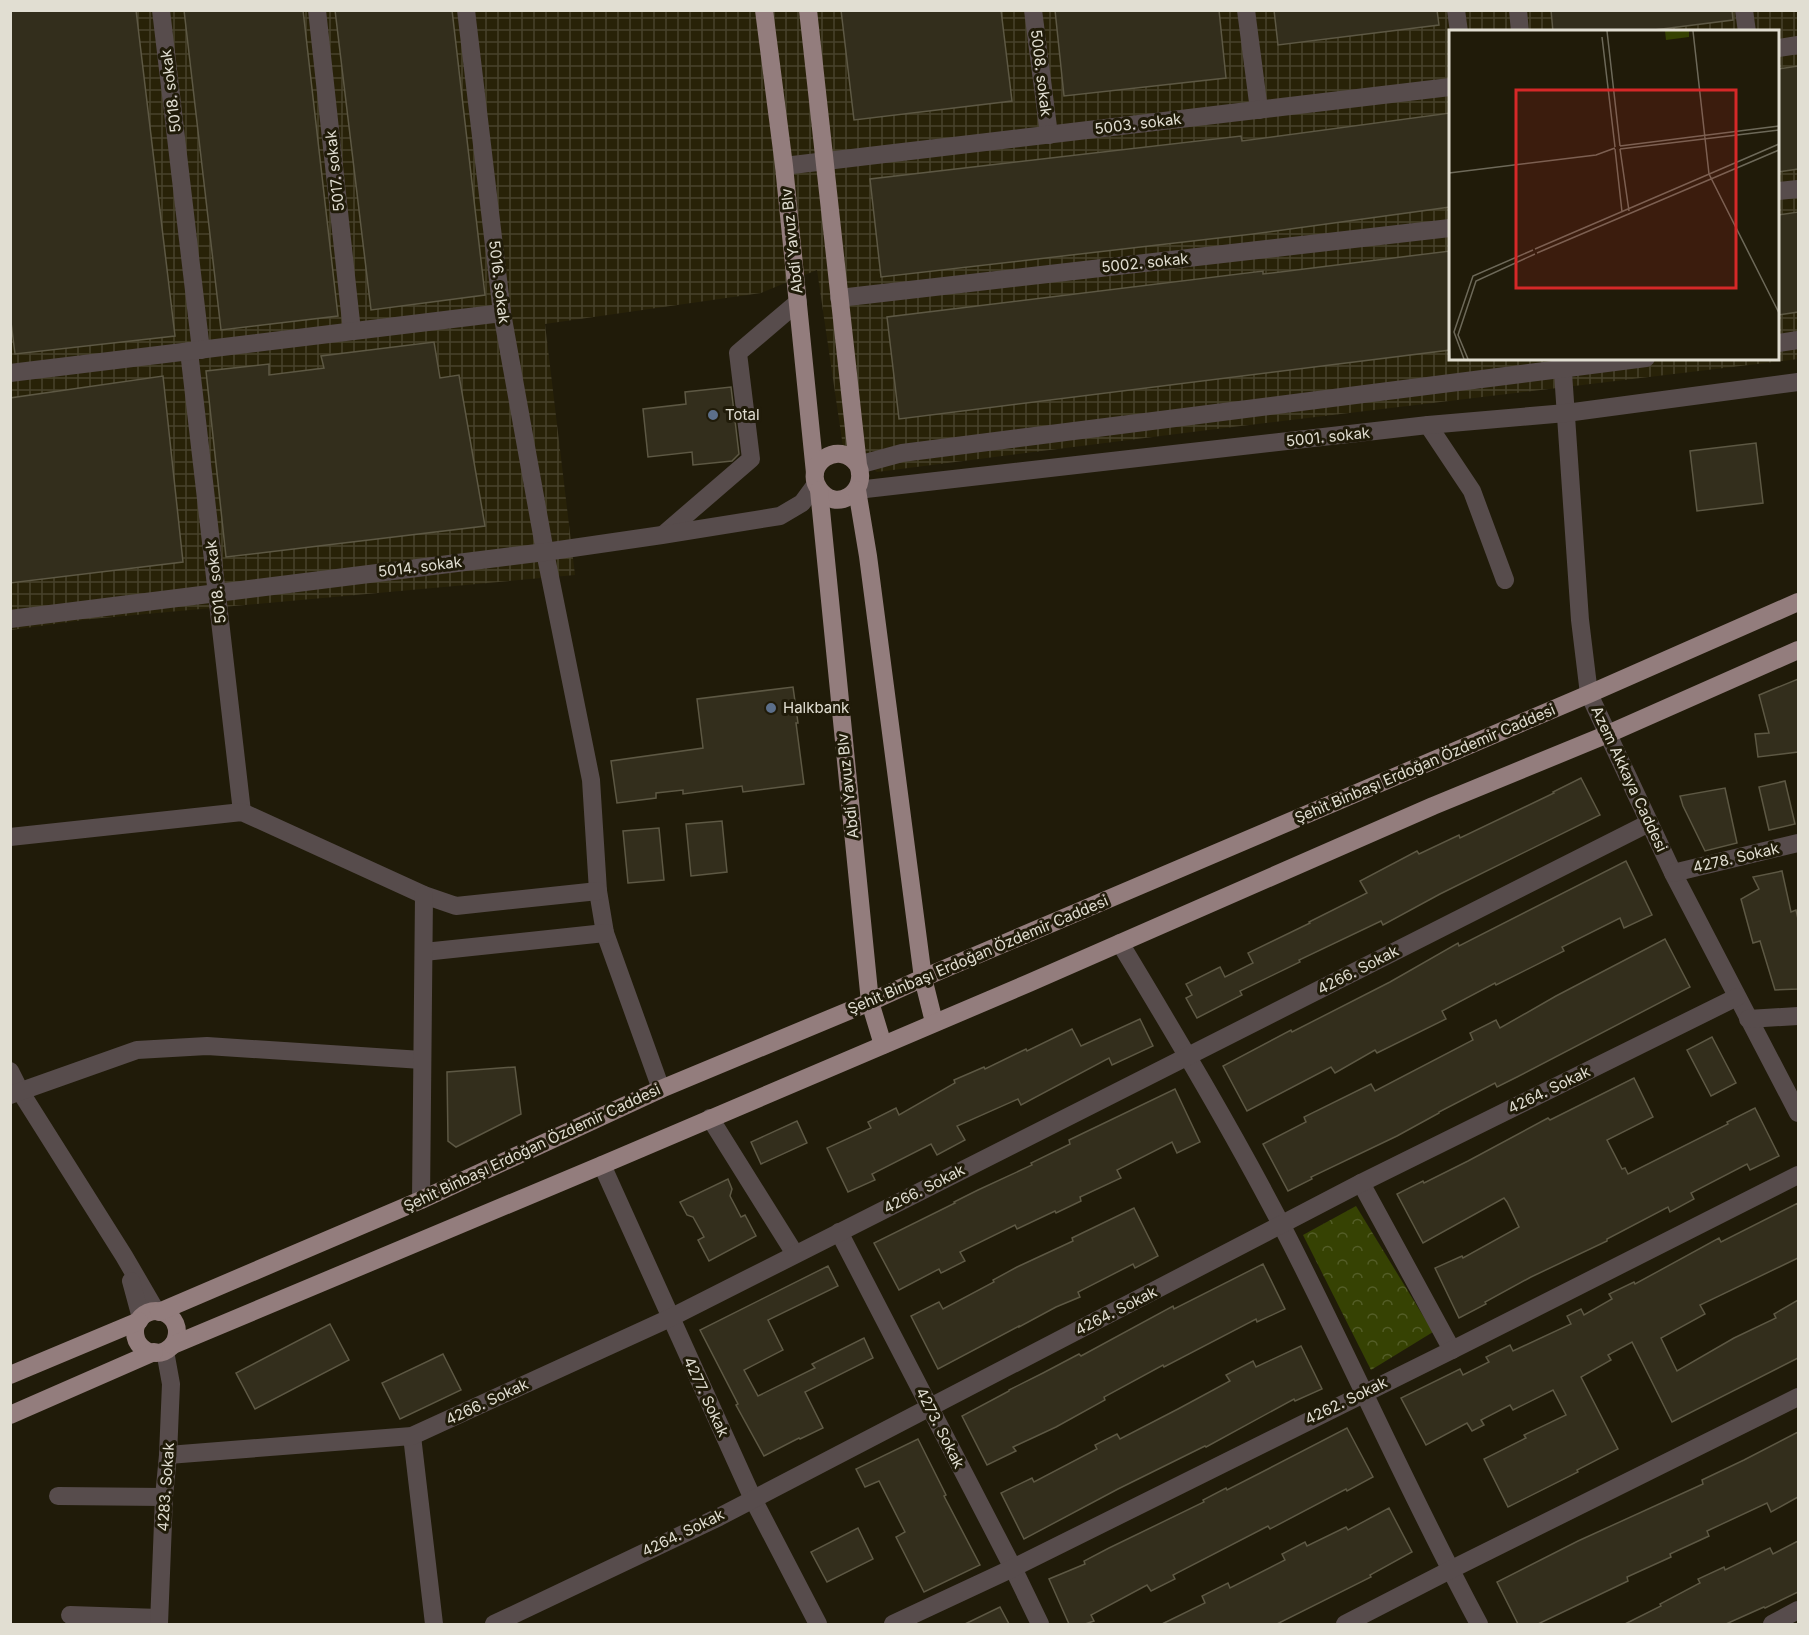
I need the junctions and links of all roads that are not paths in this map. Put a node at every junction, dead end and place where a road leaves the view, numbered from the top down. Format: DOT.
graph roads {
  1 [pos="161,10"];
  2 [pos="317,10"];
  3 [pos="466,10"];
  4 [pos="764,10"];
  5 [pos="808,10"];
  6 [pos="1034,10"];
  7 [pos="1246,10"];
  8 [pos="1456,10"];
  9 [pos="1518,10"];
  10 [pos="1744,10"];
  11 [pos="1459,30"];
  12 [pos="1521,30"];
  13 [pos="1747,30"];
  14 [pos="1798,45"];
  15 [pos="1779,48"];
  16 [pos="1449,87"];
  17 [pos="1259,110"];
  18 [pos="1049,135"];
  19 [pos="825,161"];
  20 [pos="784,166"];
  21 [pos="1798,189"];
  22 [pos="1779,191"];
  23 [pos="1449,228"];
  24 [pos="839,298"];
  25 [pos="798,302"];
  26 [pos="502,313"];
  27 [pos="352,331"];
  28 [pos="1798,340"];
  29 [pos="1779,343"];
  30 [pos="195,350"];
  31 [pos="1613,360"];
  32 [pos="1563,363"];
  33 [pos="10,373"];
  34 [pos="1798,382"];
  35 [pos="1566,413"];
  36 [pos="1428,425"];
  37 [pos="858,465"];
  38 [pos="817,482"];
  39 [pos="856,490"];
  40 [pos="662,536"];
  41 [pos="545,552"];
  42 [pos="1505,580"];
  43 [pos="217,593"];
  44 [pos="1798,602"];
  45 [pos="10,619"];
  46 [pos="1798,650"];
  47 [pos="1589,694"];
  48 [pos="1608,734"];
  49 [pos="242,812"];
  50 [pos="1649,823"];
  51 [pos="10,837"];
  52 [pos="1798,843"];
  53 [pos="1673,873"];
  54 [pos="598,891"];
  55 [pos="424,895"];
  56 [pos="604,933"];
  57 [pos="1120,943"];
  58 [pos="424,952"];
  59 [pos="923,978"];
  60 [pos="1737,997"];
  61 [pos="870,1002"];
  62 [pos="1798,1016"];
  63 [pos="1748,1019"];
  64 [pos="933,1022"];
  65 [pos="883,1045"];
  66 [pos="1189,1056"];
  67 [pos="422,1060"];
  68 [pos="10,1071"];
  69 [pos="661,1089"];
  70 [pos="15,1093"];
  71 [pos="1798,1113"];
  72 [pos="710,1118"];
  73 [pos="602,1166"];
  74 [pos="1798,1175"];
  75 [pos="1361,1183"];
  76 [pos="421,1200"];
  77 [pos="1281,1225"];
  78 [pos="839,1232"];
  79 [pos="795,1254"];
  80 [pos="149,1315"];
  81 [pos="670,1318"];
  82 [pos="164,1349"];
  83 [pos="1452,1350"];
  84 [pos="10,1375"];
  85 [pos="1365,1392"];
  86 [pos="1798,1397"];
  87 [pos="929,1407"];
  88 [pos="10,1415"];
  89 [pos="412,1436"];
  90 [pos="168,1455"];
  91 [pos="58,1496"];
  92 [pos="164,1497"];
  93 [pos="753,1499"];
  94 [pos="1013,1568"];
  95 [pos="1450,1570"];
  96 [pos="1798,1611"];
  97 [pos="70,1616"];
  98 [pos="159,1621"];
  99 [pos="434,1624"];
  100 [pos="494,1624"];
  101 [pos="818,1624"];
  102 [pos="893,1624"];
  103 [pos="1040,1624"];
  104 [pos="1345,1624"];
  105 [pos="1479,1624"];
  106 [pos="1772,1624"];
  1 -- 30 [label="street, 5018. sokak"];
  2 -- 27 [label="street, 5017. sokak"];
  3 -- 26 [label="street, 5016. sokak"];
  4 -- 20 [label="main road, Abdi Yavuz Blv"];
  5 -- 19 [label="main road"];
  6 -- 18 [label="street, 5008. sokak"];
  7 -- 17 [label="street"];
  8 -- 11 [label="street"];
  9 -- 12 [label="street"];
  10 -- 13 [label="street"];
  14 -- 15 [label="street"];
  16 -- 17 [label="street, 5003. sokak"];
  17 -- 18 [label="street, 5003. sokak"];
  18 -- 19 [label="street, 5003. sokak"];
  19 -- 20 [label="street, 5003. sokak"];
  19 -- 24 [label="main road"];
  20 -- 25 [label="main road, Abdi Yavuz Blv"];
  21 -- 22 [label="street"];
  23 -- 24 [label="street, 5002. sokak"];
  24 -- 37 [label="main road"];
  25 -- 38 [label="main road, Abdi Yavuz Blv"];
  25 -- 40 [label="street"];
  26 -- 27 [label="street"];
  26 -- 41 [label="street, 5016. sokak"];
  27 -- 30 [label="street"];
  28 -- 29 [label="street"];
  30 -- 33 [label="street"];
  30 -- 43 [label="street, 5018. sokak"];
  31 -- 32 [label="street"];
  32 -- 35 [label="street, Azem Akkaya Caddesi"];
  32 -- 37 [label="street"];
  34 -- 35 [label="street, 5001. sokak"];
  35 -- 36 [label="street, 5001. sokak"];
  35 -- 47 [label="street, Azem Akkaya Caddesi"];
  36 -- 39 [label="street, 5001. sokak"];
  36 -- 42 [label="street"];
  37 -- 38 [label="main road"];
  37 -- 39 [label="main road"];
  38 -- 39 [label="main road"];
  38 -- 40 [label="street, 5014. sokak"];
  38 -- 61 [label="main road, Abdi Yavuz Blv"];
  39 -- 59 [label="main road"];
  40 -- 41 [label="street, 5014. sokak"];
  41 -- 43 [label="street, 5014. sokak"];
  41 -- 54 [label="street, 5016. sokak"];
  43 -- 45 [label="street, 5014. sokak"];
  43 -- 49 [label="street, 5018. sokak"];
  44 -- 47 [label="main road, Şehit Binbaşı Erdoğan Özdemir Caddesi"];
  46 -- 48 [label="main road"];
  47 -- 48 [label="street, Azem Akkaya Caddesi"];
  47 -- 59 [label="main road, Şehit Binbaşı Erdoğan Özdemir Caddesi"];
  48 -- 50 [label="street, Azem Akkaya Caddesi"];
  48 -- 57 [label="main road"];
  49 -- 51 [label="street"];
  49 -- 55 [label="street"];
  50 -- 53 [label="street, Azem Akkaya Caddesi"];
  50 -- 66 [label="street, 4266. Sokak"];
  52 -- 53 [label="street, 4278. Sokak"];
  53 -- 60 [label="street, Azem Akkaya Caddesi"];
  54 -- 55 [label="street"];
  54 -- 56 [label="street, 5016. sokak"];
  55 -- 58 [label="street"];
  56 -- 58 [label="street"];
  56 -- 69 [label="street, 5016. sokak"];
  57 -- 64 [label="main road"];
  57 -- 66 [label="street"];
  58 -- 67 [label="street"];
  59 -- 61 [label="main road, Şehit Binbaşı Erdoğan Özdemir Caddesi"];
  59 -- 64 [label="main road"];
  60 -- 63 [label="street, Azem Akkaya Caddesi"];
  60 -- 75 [label="street, 4264. Sokak"];
  61 -- 65 [label="main road, Abdi Yavuz Blv"];
  61 -- 69 [label="main road, Şehit Binbaşı Erdoğan Özdemir Caddesi"];
  62 -- 63 [label="street"];
  63 -- 71 [label="street, Azem Akkaya Caddesi"];
  64 -- 65 [label="main road"];
  65 -- 72 [label="main road"];
  66 -- 77 [label="street"];
  66 -- 78 [label="street, 4266. Sokak"];
  67 -- 70 [label="street"];
  67 -- 76 [label="street"];
  68 -- 70 [label="street"];
  69 -- 76 [label="main road, Şehit Binbaşı Erdoğan Özdemir Caddesi"];
  70 -- 80 [label="street"];
  72 -- 73 [label="main road"];
  72 -- 79 [label="street"];
  73 -- 81 [label="street, 4277. Sokak"];
  73 -- 82 [label="main road"];
  74 -- 83 [label="street, 4262. Sokak"];
  75 -- 77 [label="street, 4264. Sokak"];
  75 -- 83 [label="street"];
  76 -- 80 [label="main road, Şehit Binbaşı Erdoğan Özdemir Caddesi"];
  77 -- 85 [label="street"];
  77 -- 87 [label="street, 4264. Sokak"];
  78 -- 79 [label="street, 4266. Sokak"];
  78 -- 87 [label="street, 4273. Sokak"];
  79 -- 81 [label="street, 4266. Sokak"];
  80 -- 82 [label="main road"];
  80 -- 82 [label="main road"];
  80 -- 84 [label="main road, Şehit Binbaşı Erdoğan Özdemir Caddesi"];
  81 -- 89 [label="street, 4266. Sokak"];
  81 -- 93 [label="street, 4277. Sokak"];
  82 -- 88 [label="main road"];
  82 -- 90 [label="street, 4283. Sokak"];
  83 -- 85 [label="street, 4262. Sokak"];
  85 -- 94 [label="street, 4262. Sokak"];
  85 -- 95 [label="street"];
  86 -- 95 [label="street"];
  87 -- 93 [label="street, 4264. Sokak"];
  87 -- 94 [label="street, 4273. Sokak"];
  89 -- 90 [label="street, 4266. Sokak"];
  89 -- 99 [label="street"];
  90 -- 92 [label="street, 4283. Sokak"];
  91 -- 92 [label="street"];
  92 -- 98 [label="street, 4283. Sokak"];
  93 -- 100 [label="street, 4264. Sokak"];
  93 -- 101 [label="street, 4277. Sokak"];
  94 -- 102 [label="street, 4262. Sokak"];
  94 -- 103 [label="street, 4273. Sokak"];
  95 -- 104 [label="street"];
  95 -- 105 [label="street"];
  96 -- 106 [label="street"];
  97 -- 98 [label="street"];
}
